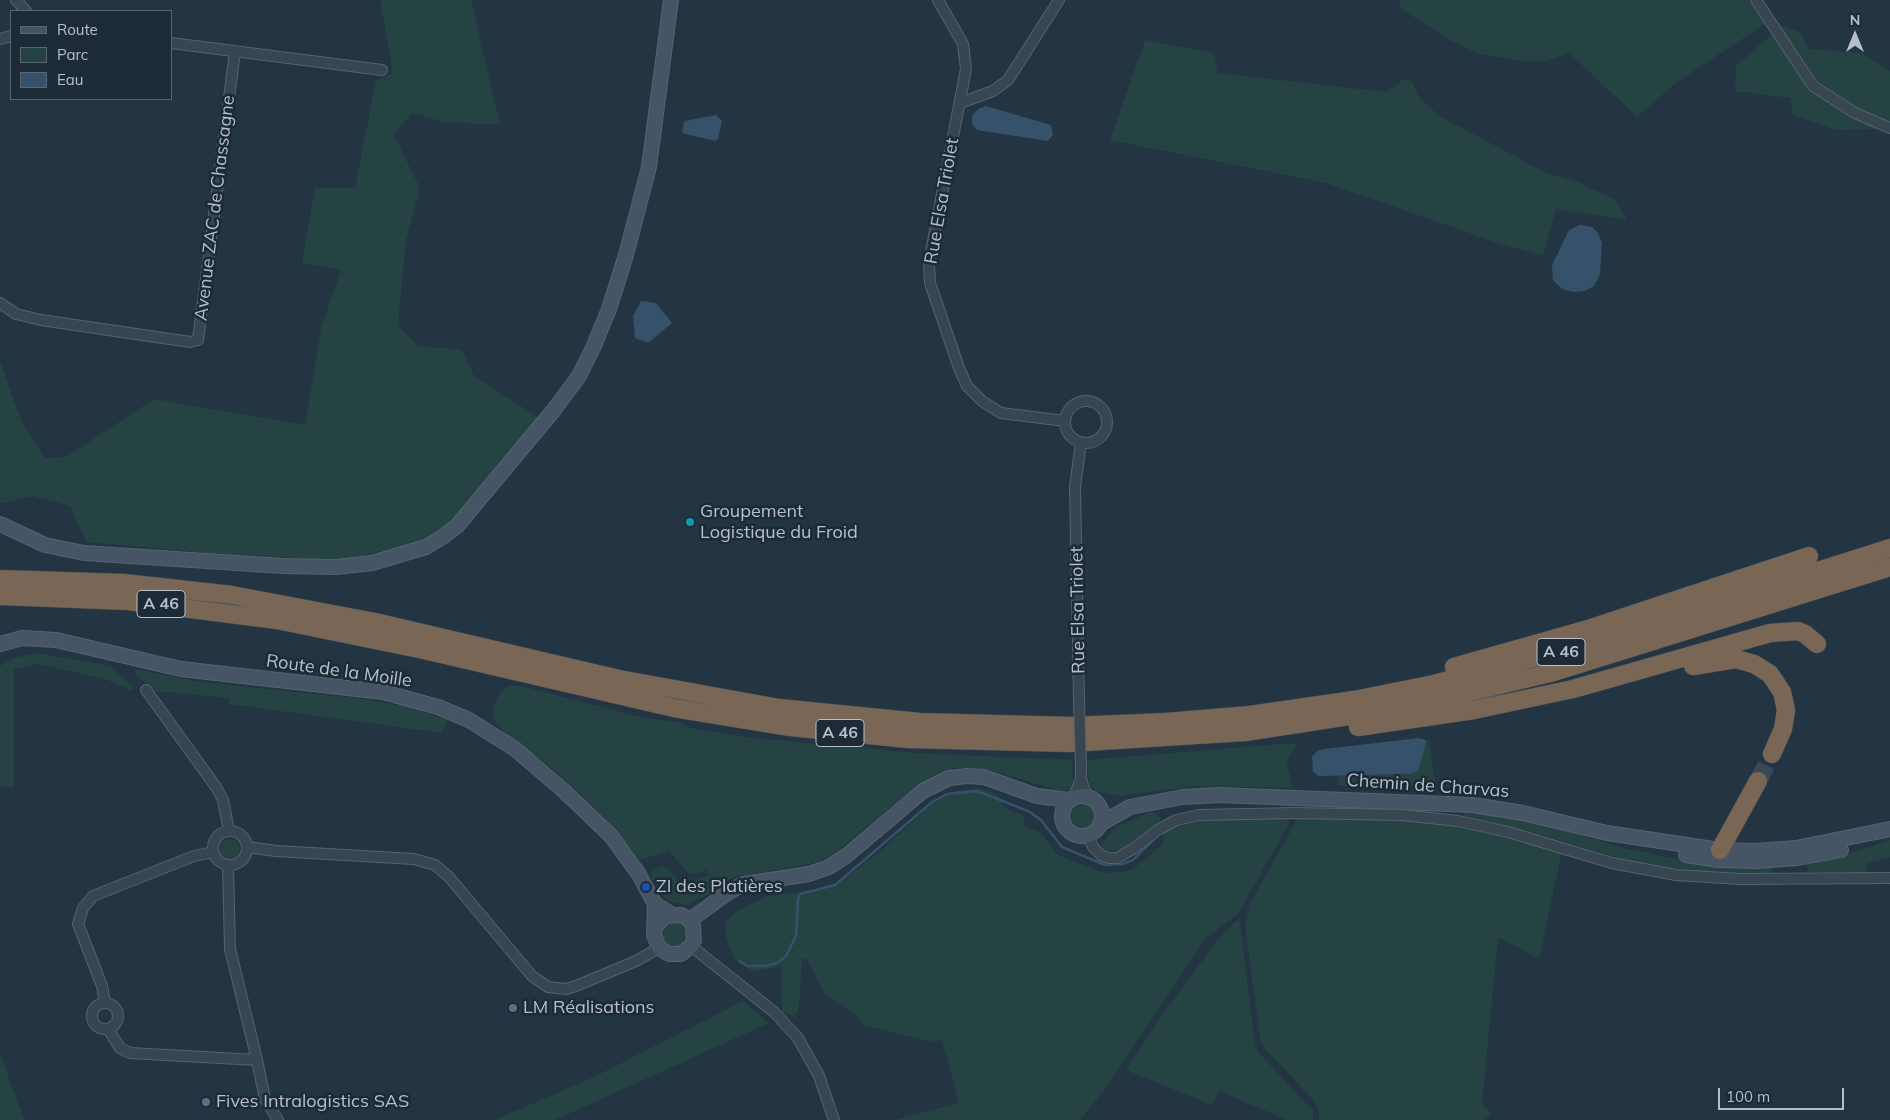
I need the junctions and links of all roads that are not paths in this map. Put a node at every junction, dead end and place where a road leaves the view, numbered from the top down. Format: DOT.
graph roads {
  1 [pos="16,0"];
  2 [pos="671,0"];
  3 [pos="938,0"];
  4 [pos="1059,0"];
  5 [pos="1756,0"];
  6 [pos="25,10"];
  7 [pos="172,43"];
  8 [pos="235,51"];
  9 [pos="382,70"];
  10 [pos="960,103"];
  11 [pos="1890,128"];
  12 [pos="0,303"];
  13 [pos="1065,421"];
  14 [pos="1081,442"];
  15 [pos="0,523"];
  16 [pos="1890,548"];
  17 [pos="1809,556"];
  18 [pos="1890,567"];
  19 [pos="0,579"];
  20 [pos="0,596"];
  21 [pos="0,644"];
  22 [pos="1817,644"];
  23 [pos="1573,689"];
  24 [pos="146,690"];
  25 [pos="1354,700"];
  26 [pos="1288,726"];
  27 [pos="1772,754"];
  28 [pos="1081,778"];
  29 [pos="1758,781"];
  30 [pos="1037,796"];
  31 [pos="1071,799"];
  32 [pos="1092,801"];
  33 [pos="1130,807"];
  34 [pos="1062,818"];
  35 [pos="1100,824"];
  36 [pos="229,831"];
  37 [pos="1890,831"];
  38 [pos="1607,833"];
  39 [pos="1088,836"];
  40 [pos="247,847"];
  41 [pos="1720,850"];
  42 [pos="213,852"];
  43 [pos="228,866"];
  44 [pos="1890,878"];
  45 [pos="655,904"];
  46 [pos="670,914"];
  47 [pos="690,920"];
  48 [pos="654,928"];
  49 [pos="691,946"];
  50 [pos="659,948"];
  51 [pos="105,1003"];
  52 [pos="108,1029"];
  53 [pos="257,1060"];
  54 [pos="278,1120"];
  55 [pos="834,1120"];
  1 -- 6 [label="street"];
  2 -- 15 [label="street"];
  3 -- 10 [label="street, Rue Elsa Triolet"];
  4 -- 10 [label="street"];
  5 -- 11 [label="street"];
  7 -- 8 [label="street"];
  8 -- 9 [label="street"];
  8 -- 12 [label="street, Avenue ZAC de Chassagne"];
  10 -- 13 [label="street, Rue Elsa Triolet"];
  13 -- 14 [label="street"];
  13 -- 14 [label="street"];
  14 -- 28 [label="street, Rue Elsa Triolet, bridge"];
  16 -- 25 [label="highway, A 46"];
  17 -- 25 [label="highway"];
  18 -- 26 [label="highway, A 46"];
  19 -- 25 [label="highway, A 46"];
  20 -- 26 [label="highway, A 46"];
  21 -- 45 [label="street, Route de la Moille"];
  22 -- 23 [label="highway"];
  23 -- 26 [label="highway"];
  23 -- 27 [label="highway"];
  24 -- 36 [label="street"];
  28 -- 31 [label="street, Rue Elsa Triolet"];
  28 -- 32 [label="street, Rue Elsa Triolet"];
  29 -- 41 [label="highway"];
  30 -- 31 [label="street"];
  30 -- 34 [label="street"];
  30 -- 47 [label="street"];
  31 -- 32 [label="street"];
  31 -- 34 [label="street"];
  32 -- 33 [label="street, Chemin de Charvas"];
  32 -- 35 [label="street"];
  33 -- 35 [label="street, Chemin de Charvas"];
  33 -- 38 [label="street, Chemin de Charvas"];
  34 -- 39 [label="street"];
  35 -- 39 [label="street"];
  36 -- 40 [label="street"];
  36 -- 42 [label="street"];
  37 -- 38 [label="street"];
  37 -- 41 [label="street, Chemin de Charvas"];
  38 -- 41 [label="street, Chemin de Charvas"];
  39 -- 44 [label="street"];
  40 -- 43 [label="street"];
  40 -- 50 [label="street"];
  42 -- 43 [label="street"];
  42 -- 51 [label="street"];
  43 -- 53 [label="street"];
  45 -- 46 [label="street, Route de la Moille"];
  45 -- 48 [label="street"];
  46 -- 47 [label="street"];
  46 -- 48 [label="street"];
  47 -- 49 [label="street"];
  48 -- 50 [label="street"];
  49 -- 50 [label="street"];
  49 -- 55 [label="street"];
  51 -- 52 [label="street"];
  51 -- 52 [label="street"];
  52 -- 53 [label="street"];
  53 -- 54 [label="street"];
}
